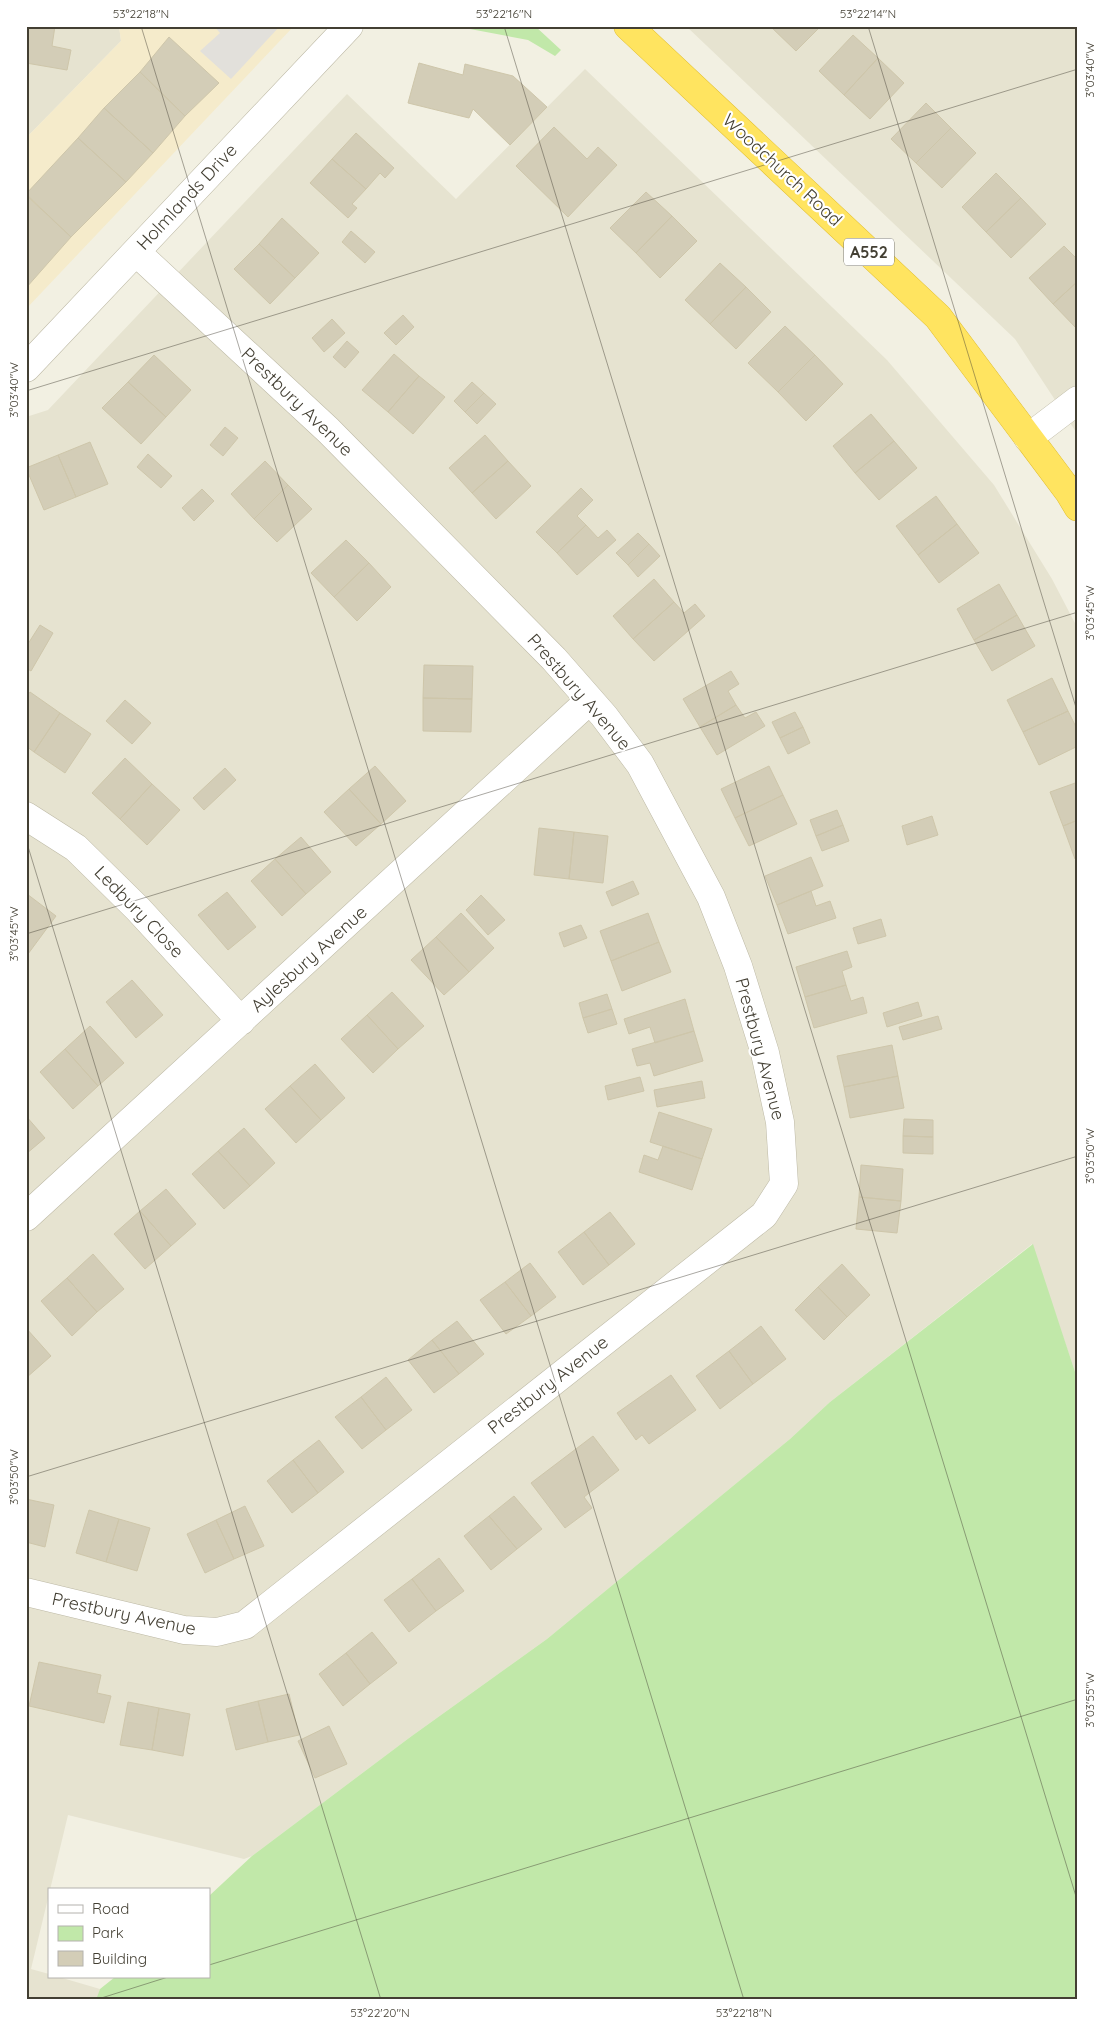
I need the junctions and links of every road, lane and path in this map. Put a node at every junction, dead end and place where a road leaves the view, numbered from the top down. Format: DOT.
graph roads {
  1 [pos="348,26"];
  2 [pos="628,26"];
  3 [pos="136,252"];
  4 [pos="26,368"];
  5 [pos="1078,400"];
  6 [pos="1028,438"];
  7 [pos="1078,507"];
  8 [pos="590,700"];
  9 [pos="26,816"];
  10 [pos="240,1021"];
  11 [pos="26,1217"];
  12 [pos="26,1592"];
  1 -- 3 [label="street, Holmlands Drive"];
  2 -- 6 [label="highway, Woodchurch Road / A552"];
  3 -- 4 [label="street, Holmlands Drive"];
  3 -- 8 [label="street, Prestbury Avenue"];
  5 -- 6 [label="street"];
  6 -- 7 [label="highway, Woodchurch Road / A552"];
  8 -- 10 [label="street, Aylesbury Avenue"];
  8 -- 12 [label="street, Prestbury Avenue"];
  9 -- 10 [label="street, Ledbury Close"];
  10 -- 11 [label="street, Aylesbury Avenue"];
}
